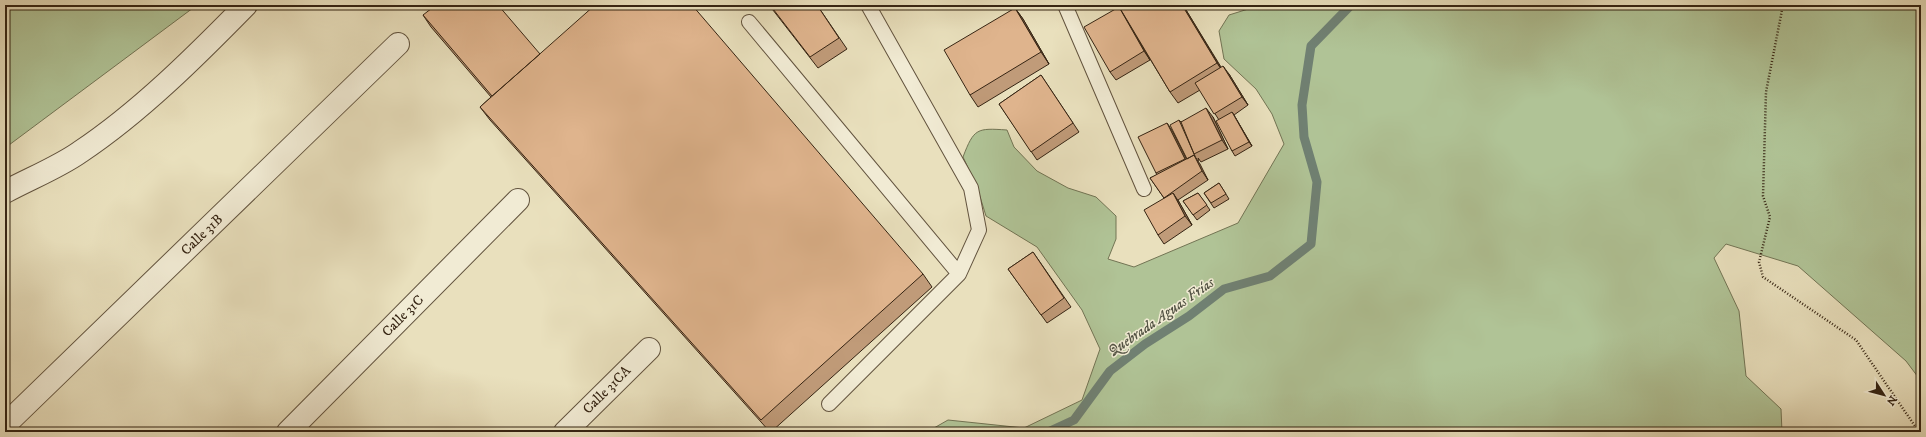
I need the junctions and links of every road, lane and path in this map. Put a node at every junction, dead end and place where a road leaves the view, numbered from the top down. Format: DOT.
graph roads {
  1 [pos="246,5"];
  2 [pos="868,5"];
  3 [pos="1064,5"];
  4 [pos="1783,5"];
  5 [pos="749,22"];
  6 [pos="398,44"];
  7 [pos="1144,188"];
  8 [pos="5,192"];
  9 [pos="518,200"];
  10 [pos="959,274"];
  11 [pos="649,349"];
  12 [pos="829,404"];
  13 [pos="5,425"];
  14 [pos="288,432"];
  15 [pos="565,432"];
  16 [pos="1919,432"];
  1 -- 8 [label="street"];
  2 -- 10 [label="lane"];
  3 -- 7 [label="lane"];
  4 -- 16 [label="path"];
  5 -- 10 [label="lane"];
  6 -- 13 [label="street, Calle 31B"];
  9 -- 14 [label="street, Calle 31C"];
  10 -- 12 [label="lane"];
  11 -- 15 [label="street, Calle 31CA"];
}
